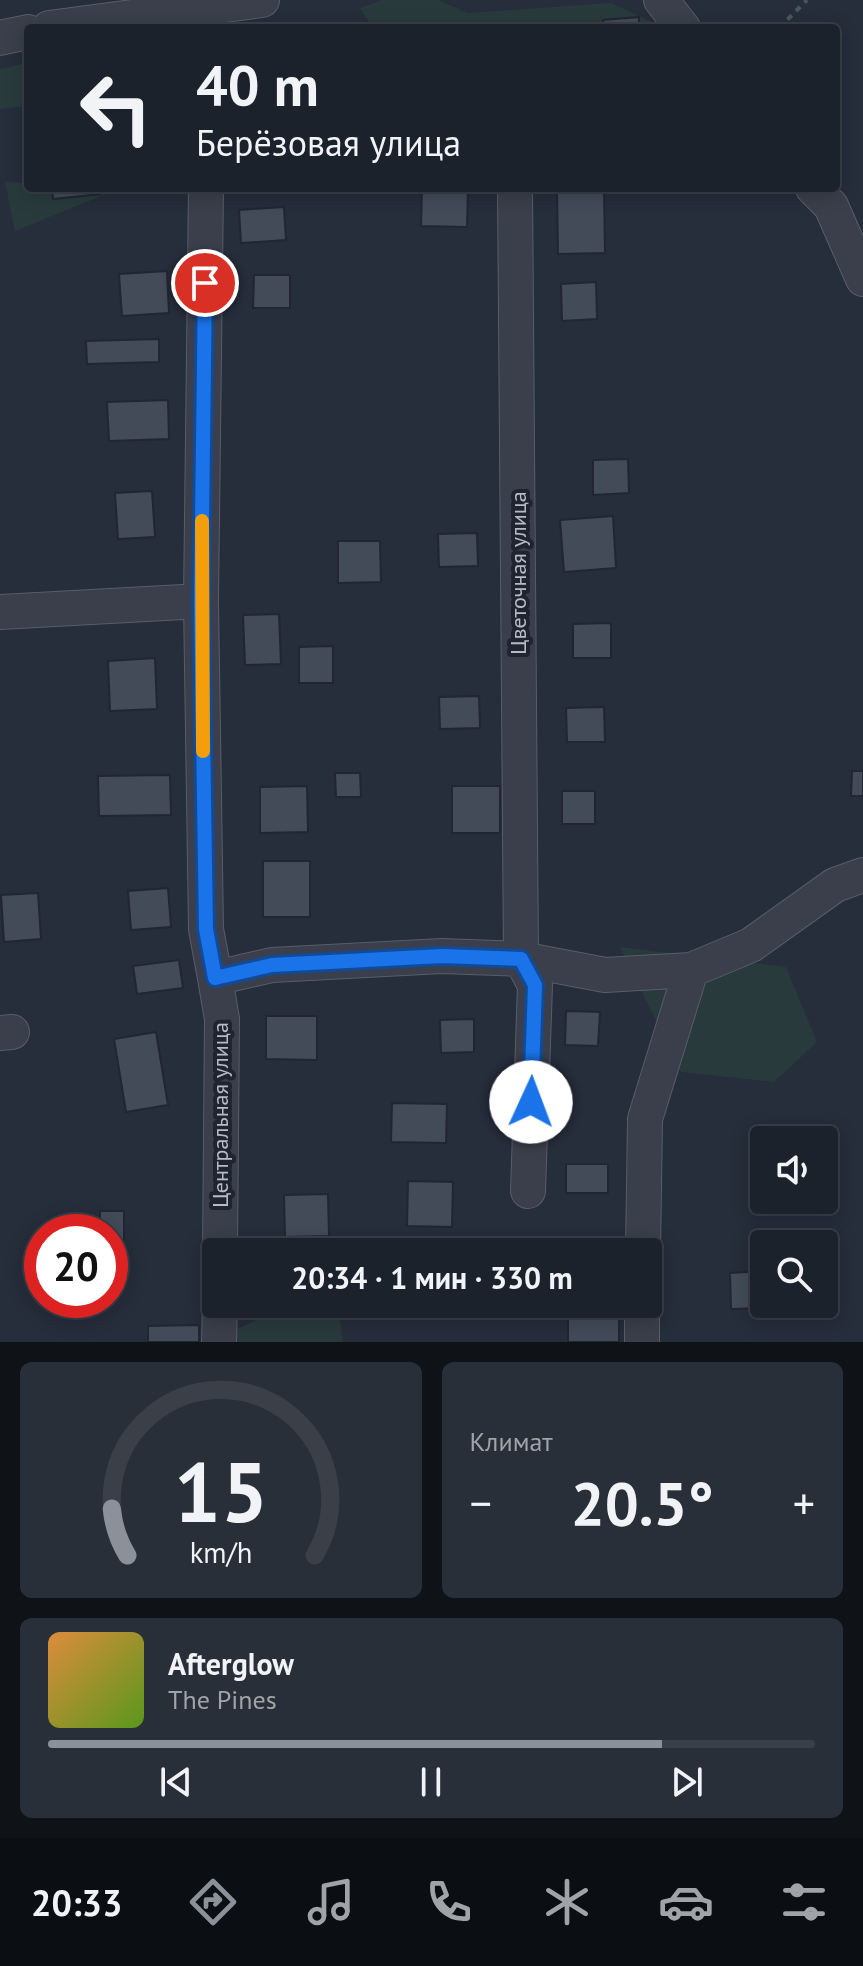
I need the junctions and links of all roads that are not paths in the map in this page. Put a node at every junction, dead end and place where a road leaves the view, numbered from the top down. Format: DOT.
graph roads {
  1 [pos="262,0"];
  2 [pos="661,0"];
  3 [pos="79,24"];
  4 [pos="680,24"];
  5 [pos="24,33"];
  6 [pos="0,38"];
  7 [pos="206,192"];
  8 [pos="515,192"];
  9 [pos="817,192"];
  10 [pos="863,279"];
  11 [pos="201,601"];
  12 [pos="0,612"];
  13 [pos="863,875"];
  14 [pos="521,959"];
  15 [pos="691,970"];
  16 [pos="215,978"];
  17 [pos="528,1191"];
  18 [pos="220,1238"];
  19 [pos="643,1238"];
  20 [pos="220,1318"];
  21 [pos="642,1318"];
  22 [pos="219,1342"];
  23 [pos="642,1342"];
  1 -- 3 [label="street"];
  2 -- 4 [label="street"];
  5 -- 6 [label="street"];
  7 -- 11 [label="street, Центральная улица"];
  8 -- 14 [label="street, Цветочная улица"];
  9 -- 10 [label="street"];
  11 -- 12 [label="street"];
  11 -- 16 [label="street, Центральная улица"];
  13 -- 15 [label="street"];
  14 -- 15 [label="street"];
  14 -- 16 [label="street"];
  14 -- 17 [label="street"];
  15 -- 19 [label="street"];
  16 -- 18 [label="street, Центральная улица"];
  20 -- 22 [label="street"];
  21 -- 23 [label="street"];
}
